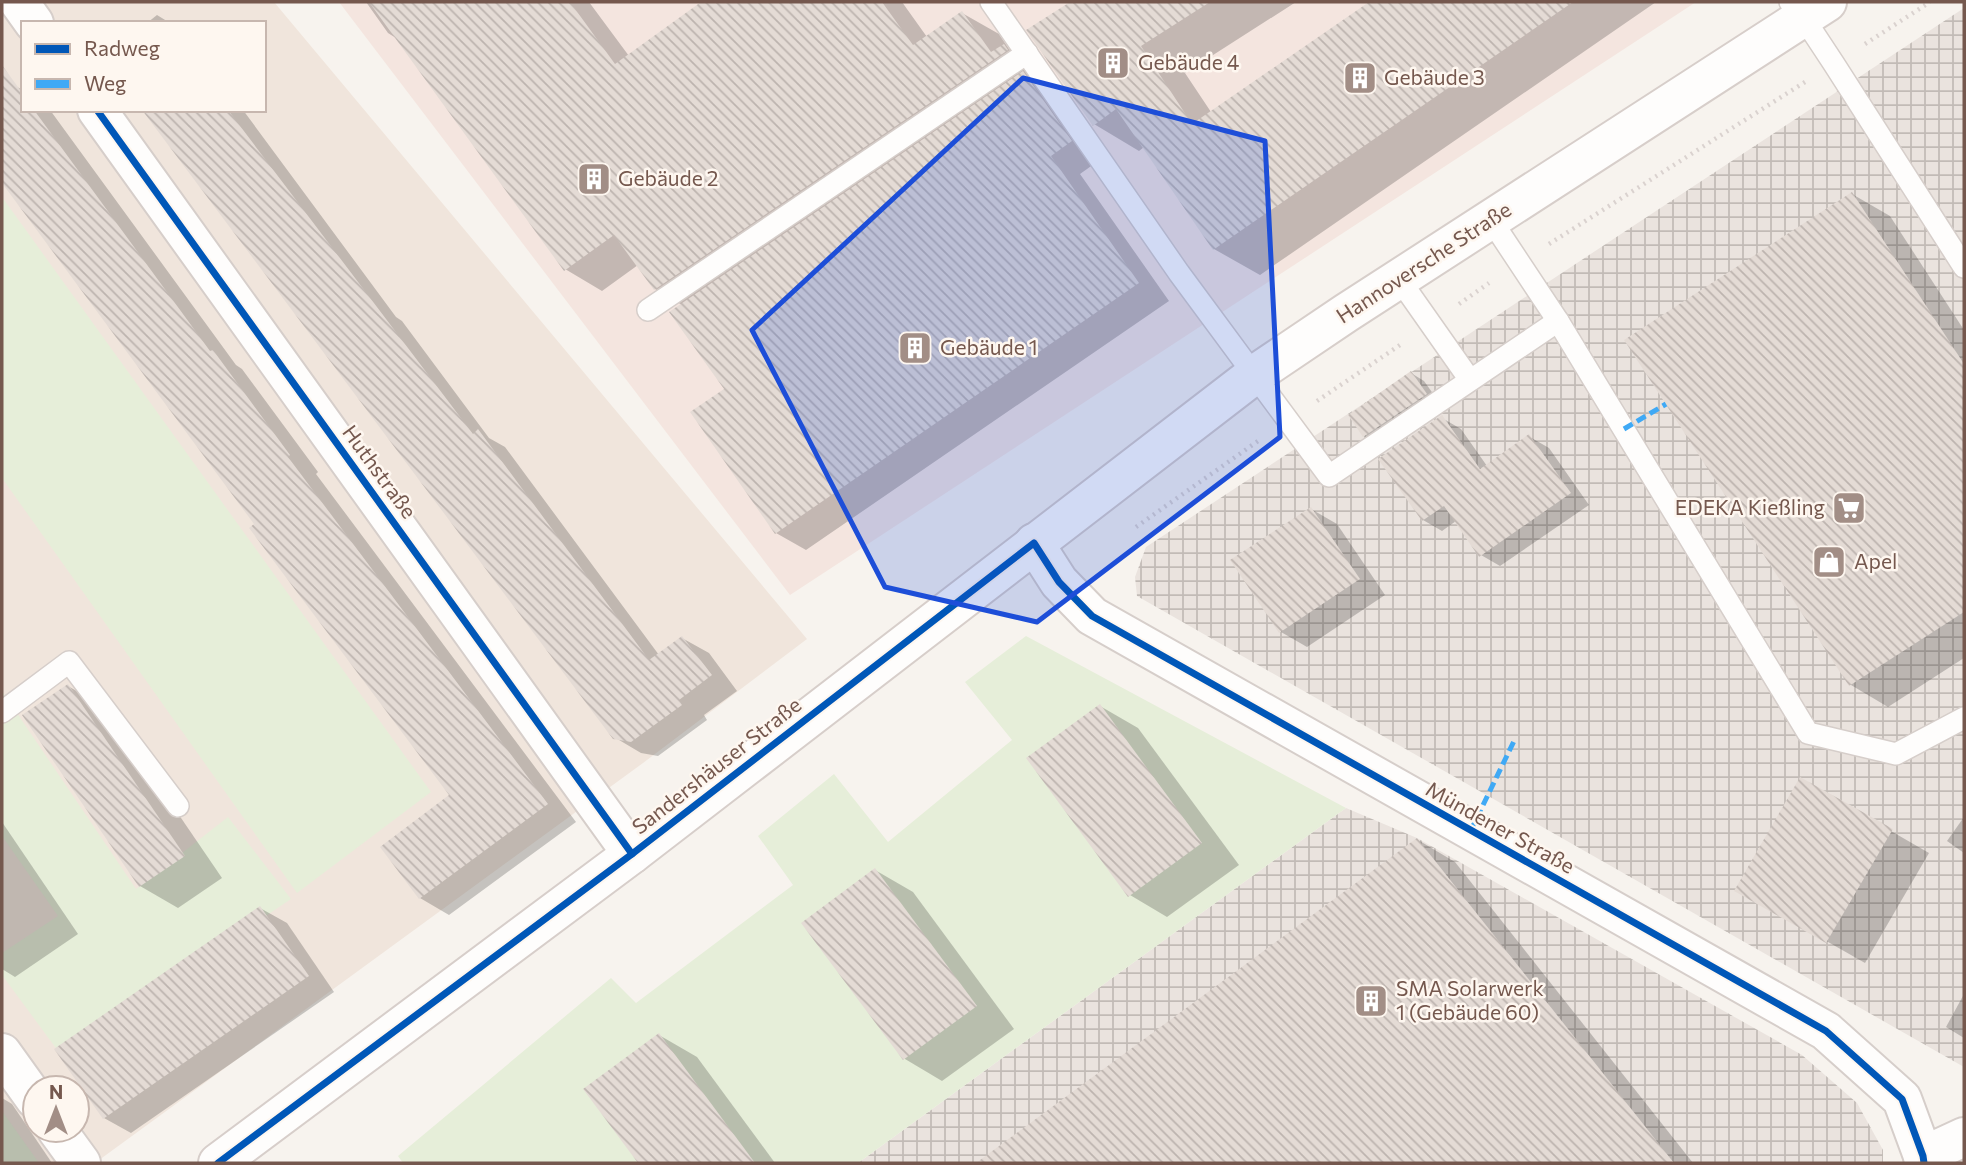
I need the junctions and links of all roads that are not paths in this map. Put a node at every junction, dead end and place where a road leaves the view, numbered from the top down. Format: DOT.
graph roads {
  1 [pos="19,2"];
  2 [pos="991,2"];
  3 [pos="1807,7"];
  4 [pos="33,21"];
  5 [pos="1027,53"];
  6 [pos="98,112"];
  7 [pos="1491,220"];
  8 [pos="1964,267"];
  9 [pos="1399,279"];
  10 [pos="648,310"];
  11 [pos="1558,321"];
  12 [pos="1254,375"];
  13 [pos="1469,380"];
  14 [pos="1034,543"];
  15 [pos="2,712"];
  16 [pos="1964,718"];
  17 [pos="178,806"];
  18 [pos="632,854"];
  19 [pos="2,1053"];
  20 [pos="21,1079"];
  21 [pos="1964,1137"];
  22 [pos="67,1144"];
  23 [pos="1924,1160"];
  24 [pos="81,1163"];
  25 [pos="218,1163"];
  1 -- 4 [label="street"];
  2 -- 5 [label="lane"];
  3 -- 7 [label="street, Hannoversche Straße"];
  3 -- 8 [label="lane"];
  5 -- 10 [label="lane"];
  5 -- 12 [label="lane"];
  6 -- 18 [label="street, Huthstraße"];
  7 -- 9 [label="street, Hannoversche Straße"];
  7 -- 11 [label="lane"];
  9 -- 12 [label="street, Hannoversche Straße"];
  9 -- 13 [label="lane"];
  11 -- 13 [label="lane"];
  11 -- 16 [label="lane"];
  12 -- 13 [label="lane"];
  12 -- 14 [label="street, Hannoversche Straße"];
  14 -- 18 [label="street, Sandershäuser Straße"];
  14 -- 23 [label="street, Mündener Straße"];
  15 -- 17 [label="lane"];
  18 -- 25 [label="street, Sandershäuser Straße"];
  19 -- 20 [label="street"];
  21 -- 23 [label="street"];
  22 -- 24 [label="street"];
}
